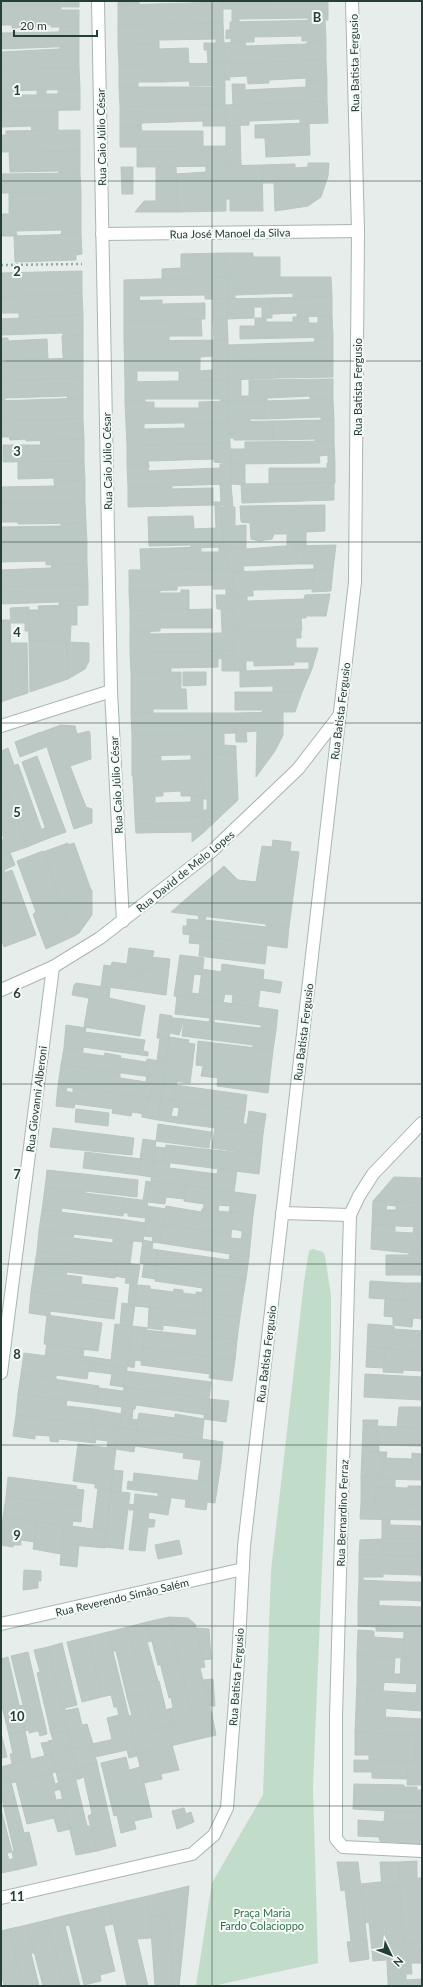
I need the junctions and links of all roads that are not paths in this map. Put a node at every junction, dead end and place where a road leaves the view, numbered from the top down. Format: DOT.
graph roads {
  1 [pos="98,1"];
  2 [pos="352,1"];
  3 [pos="358,231"];
  4 [pos="102,234"];
  5 [pos="111,691"];
  6 [pos="339,715"];
  7 [pos="1,726"];
  8 [pos="123,921"];
  9 [pos="53,967"];
  10 [pos="1,990"];
  11 [pos="422,1123"];
  12 [pos="282,1213"];
  13 [pos="350,1215"];
  14 [pos="1,1373"];
  15 [pos="243,1569"];
  16 [pos="1,1624"];
  17 [pos="422,1851"];
  18 [pos="1,1898"];
  1 -- 4 [label="street, Rua Caio Júlio César"];
  2 -- 3 [label="street, Rua Batista Fergusio"];
  3 -- 4 [label="street, Rua José Manoel da Silva"];
  3 -- 6 [label="street, Rua Batista Fergusio"];
  4 -- 5 [label="street, Rua Caio Júlio César"];
  5 -- 7 [label="street"];
  5 -- 8 [label="street, Rua Caio Júlio César"];
  6 -- 8 [label="street, Rua David de Melo Lopes"];
  6 -- 12 [label="street, Rua Batista Fergusio"];
  8 -- 9 [label="street, Rua David de Melo Lopes"];
  9 -- 10 [label="street, Rua David de Melo Lopes"];
  9 -- 14 [label="street, Rua Giovanni Alberoni"];
  11 -- 13 [label="street, Rua Bernardino Ferraz"];
  12 -- 13 [label="street"];
  12 -- 15 [label="street, Rua Batista Fergusio"];
  13 -- 17 [label="street, Rua Bernardino Ferraz"];
  15 -- 16 [label="street, Rua Reverendo Simão Salém"];
  15 -- 18 [label="street, Rua Batista Fergusio"];
}
